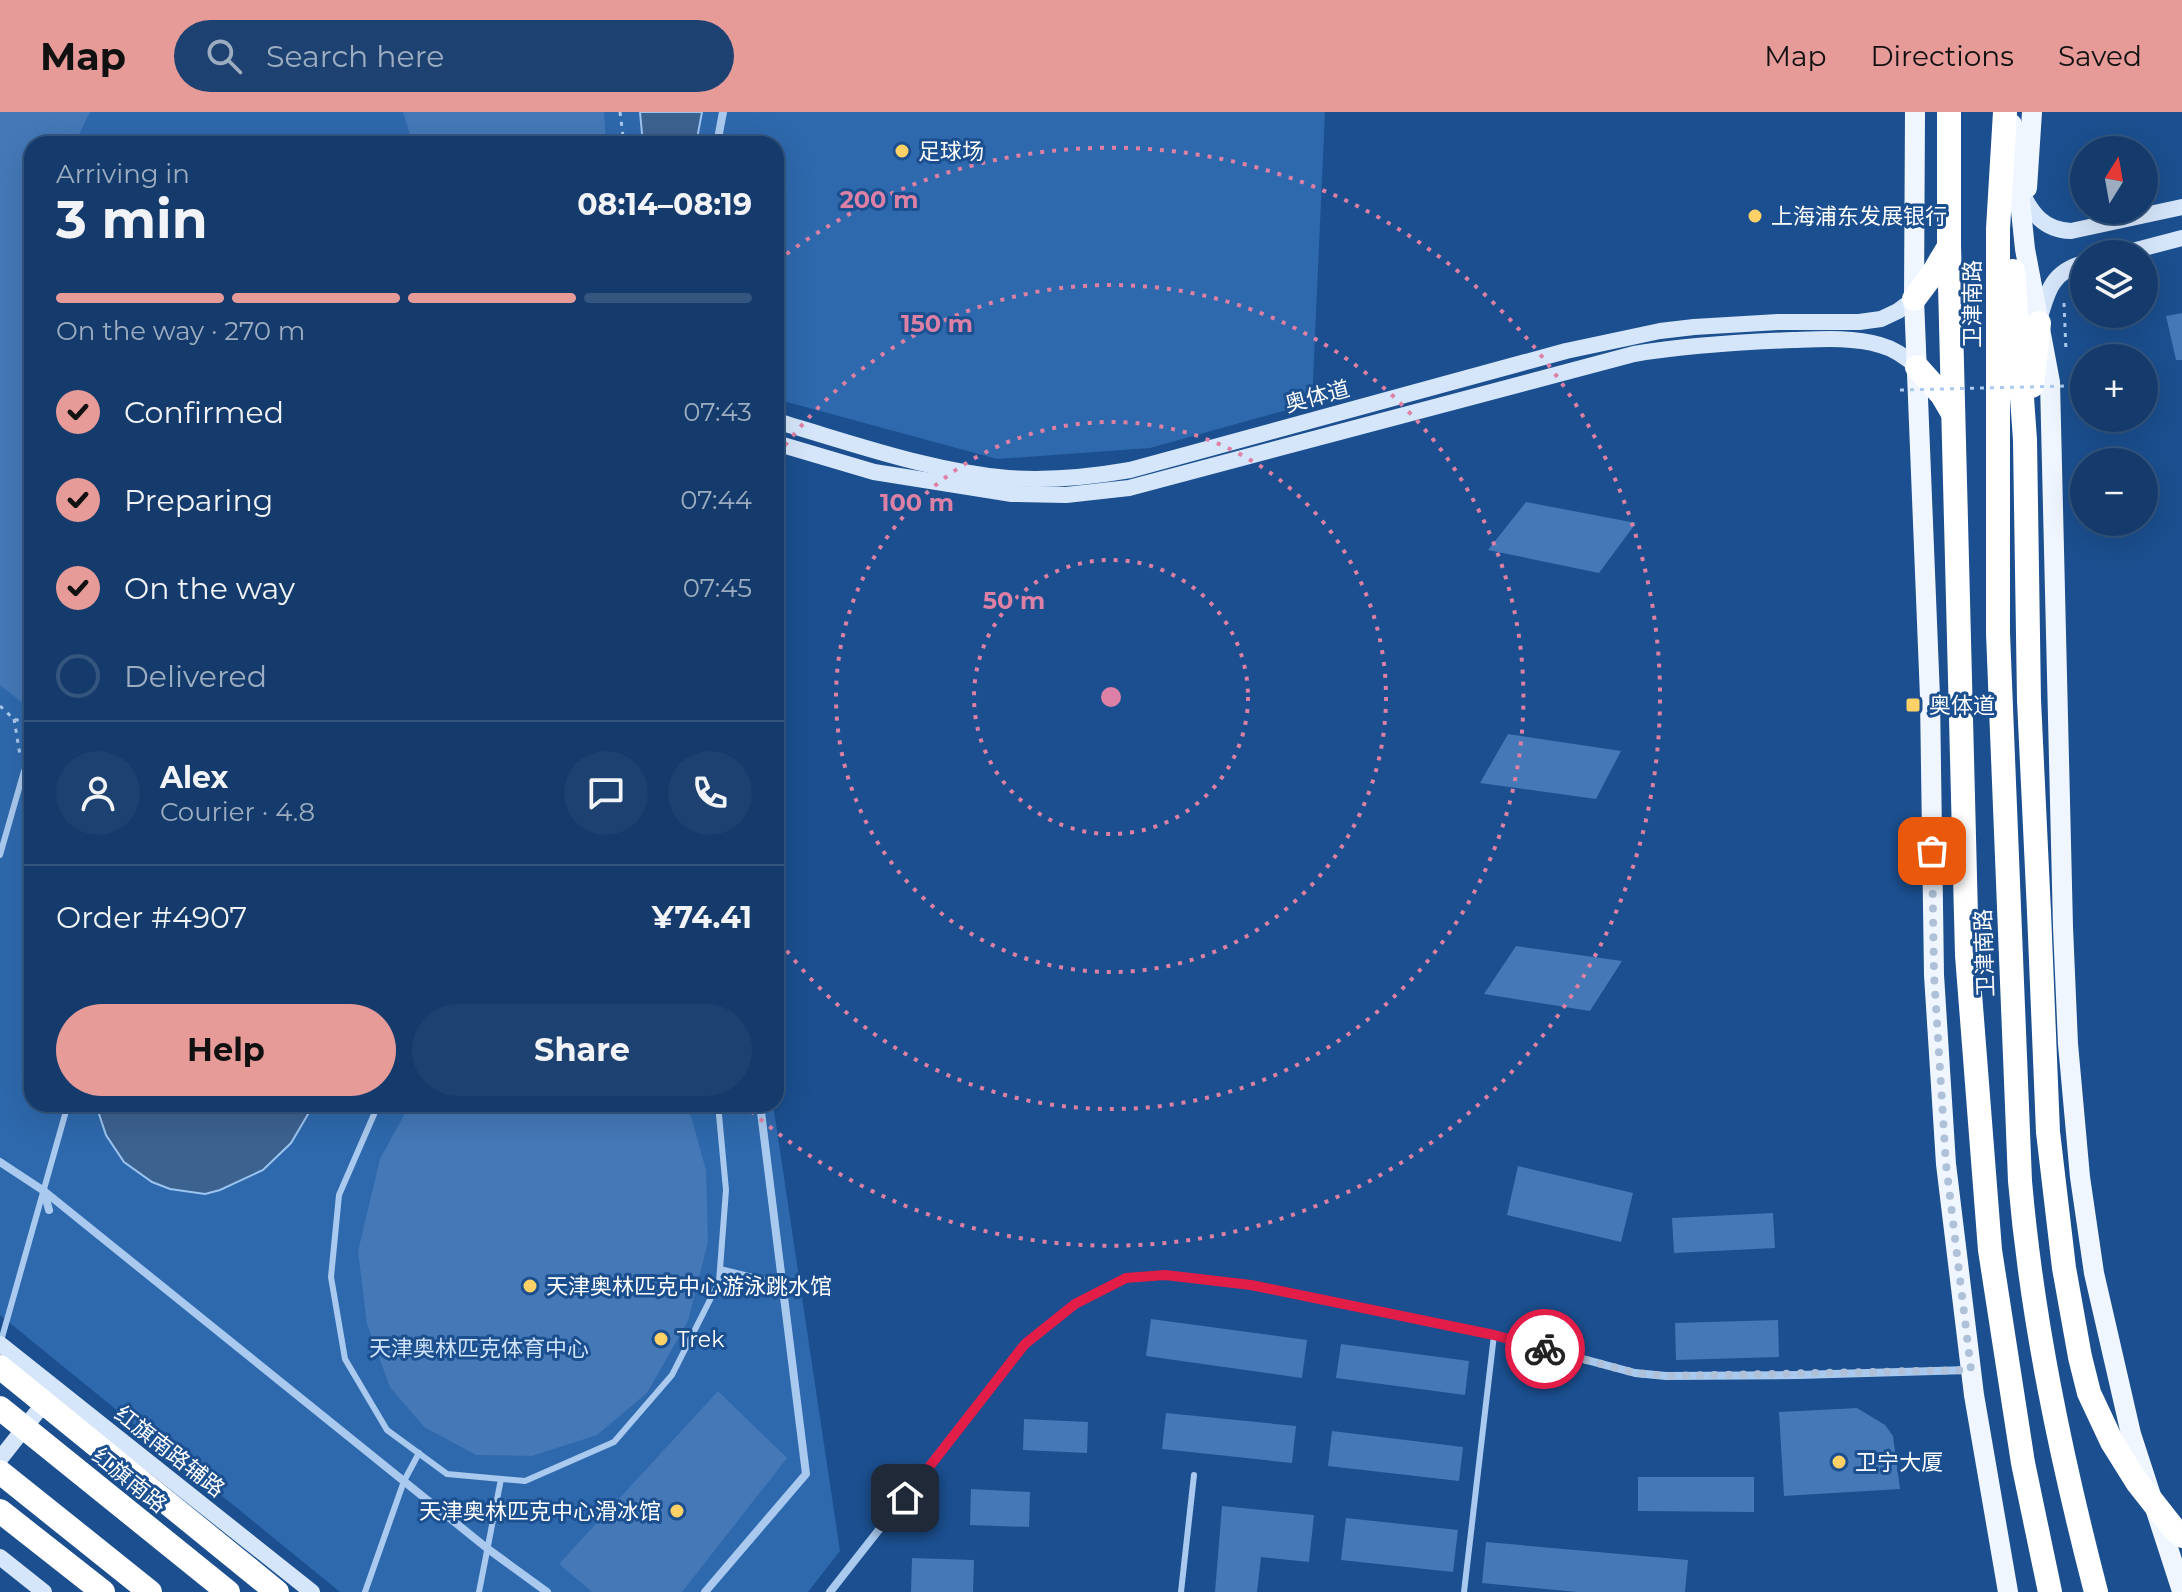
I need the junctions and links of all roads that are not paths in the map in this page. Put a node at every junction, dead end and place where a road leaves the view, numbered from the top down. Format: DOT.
graph roads {
  1 [pos="723,112"];
  2 [pos="1915,112"];
  3 [pos="1949,112"];
  4 [pos="2007,112"];
  5 [pos="2032,112"];
  6 [pos="718,136"];
  7 [pos="2022,194"];
  8 [pos="2182,207"];
  9 [pos="2182,238"];
  10 [pos="2158,244"];
  11 [pos="1949,245"];
  12 [pos="2070,267"];
  13 [pos="1914,299"];
  14 [pos="2039,323"];
  15 [pos="1917,367"];
  16 [pos="1953,415"];
  17 [pos="784,423"];
  18 [pos="2025,440"];
  19 [pos="784,445"];
  20 [pos="24,771"];
  21 [pos="0,855"];
  22 [pos="66,1112"];
  23 [pos="375,1112"];
  24 [pos="719,1112"];
  25 [pos="761,1112"];
  26 [pos="0,1162"];
  27 [pos="44,1191"];
  28 [pos="49,1210"];
  29 [pos="720,1269"];
  30 [pos="782,1284"];
  31 [pos="1494,1335"];
  32 [pos="0,1344"];
  33 [pos="11,1364"];
  34 [pos="1971,1370"];
  35 [pos="0,1387"];
  36 [pos="56,1388"];
  37 [pos="0,1408"];
  38 [pos="419,1453"];
  39 [pos="0,1459"];
  40 [pos="0,1472"];
  41 [pos="1194,1475"];
  42 [pos="501,1479"];
  43 [pos="404,1481"];
  44 [pos="2137,1482"];
  45 [pos="0,1511"];
  46 [pos="2182,1517"];
  47 [pos="2182,1536"];
  48 [pos="488,1549"];
  49 [pos="0,1557"];
  50 [pos="2043,1561"];
  51 [pos="208,1575"];
  52 [pos="2182,1591"];
  53 [pos="44,1592"];
  54 [pos="103,1592"];
  55 [pos="150,1592"];
  56 [pos="228,1592"];
  57 [pos="241,1592"];
  58 [pos="277,1592"];
  59 [pos="312,1592"];
  60 [pos="365,1592"];
  61 [pos="479,1592"];
  62 [pos="547,1592"];
  63 [pos="705,1592"];
  64 [pos="830,1592"];
  65 [pos="1181,1592"];
  66 [pos="1464,1592"];
  67 [pos="2008,1592"];
  68 [pos="2044,1592"];
  69 [pos="2050,1592"];
  70 [pos="2096,1592"];
  1 -- 6 [label="street"];
  2 -- 13 [label="main road"];
  3 -- 11 [label="highway, 卫津南路"];
  4 -- 7 [label="main road"];
  4 -- 18 [label="highway"];
  4 -- 70 [label="highway, 卫津南路"];
  5 -- 7 [label="main road"];
  7 -- 8 [label="street"];
  7 -- 14 [label="main road"];
  9 -- 10 [label="street"];
  11 -- 13 [label="highway"];
  11 -- 16 [label="highway, 卫津南路"];
  12 -- 14 [label="street"];
  13 -- 15 [label="main road"];
  13 -- 17 [label="street, 奥体道"];
  14 -- 18 [label="highway"];
  14 -- 52 [label="main road"];
  15 -- 16 [label="highway"];
  15 -- 19 [label="street"];
  15 -- 34 [label="main road"];
  16 -- 50 [label="highway, 卫津南路"];
  18 -- 44 [label="highway, bridge"];
  20 -- 21 [label="lane"];
  22 -- 27 [label="lane"];
  23 -- 38 [label="lane"];
  24 -- 29 [label="lane"];
  25 -- 30 [label="street"];
  26 -- 27 [label="street"];
  27 -- 28 [label="street"];
  27 -- 32 [label="lane"];
  27 -- 43 [label="street"];
  29 -- 30 [label="lane"];
  29 -- 42 [label="lane"];
  30 -- 63 [label="street"];
  31 -- 34 [label="street"];
  31 -- 64 [label="street"];
  31 -- 66 [label="lane"];
  32 -- 33 [label="street, 红旗南路辅路"];
  33 -- 35 [label="street"];
  33 -- 36 [label="street, 红旗南路辅路"];
  33 -- 58 [label="highway, bridge"];
  34 -- 67 [label="main road"];
  36 -- 39 [label="street"];
  36 -- 59 [label="street, 红旗南路辅路"];
  37 -- 51 [label="highway, 红旗南路, bridge"];
  38 -- 42 [label="lane"];
  38 -- 43 [label="lane"];
  40 -- 55 [label="highway"];
  41 -- 65 [label="lane"];
  42 -- 48 [label="lane"];
  43 -- 48 [label="street"];
  43 -- 60 [label="lane"];
  44 -- 46 [label="highway, bridge"];
  44 -- 47 [label="highway, bridge"];
  45 -- 54 [label="highway"];
  48 -- 61 [label="lane"];
  48 -- 62 [label="street"];
  49 -- 53 [label="street"];
  50 -- 68 [label="highway"];
  50 -- 69 [label="highway, 卫津南路"];
  51 -- 56 [label="highway, 红旗南路, bridge"];
  51 -- 57 [label="highway, bridge"];
}
